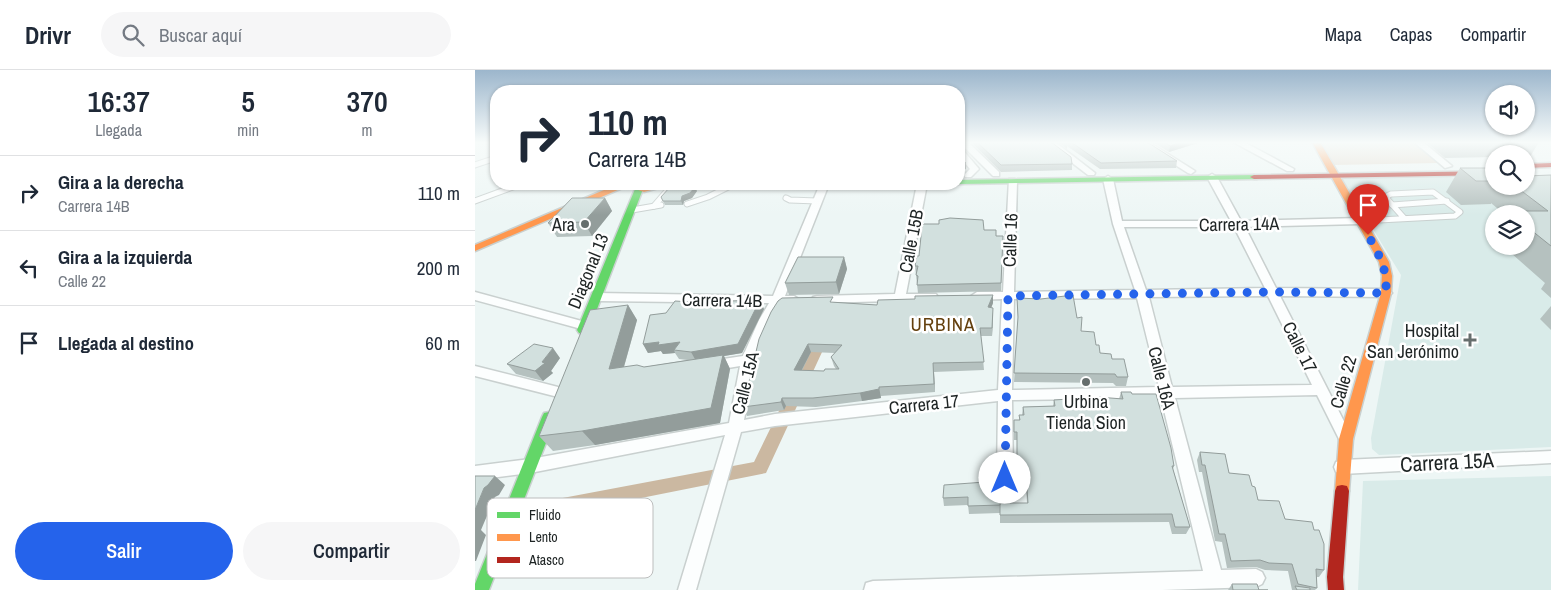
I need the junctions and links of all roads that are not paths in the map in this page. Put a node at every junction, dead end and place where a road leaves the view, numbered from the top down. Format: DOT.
graph roads {
  1 [pos="973,166"];
  2 [pos="988,166"];
  3 [pos="1082,166"];
  4 [pos="1183,166"];
  5 [pos="1284,166"];
  6 [pos="1328,166"];
  7 [pos="1443,166"];
  8 [pos="1289,169"];
  9 [pos="1191,171"];
  10 [pos="1331,172"];
  11 [pos="1535,172"];
  12 [pos="1551,172"];
  13 [pos="1091,173"];
  14 [pos="1485,173"];
  15 [pos="996,174"];
  16 [pos="965,175"];
  17 [pos="965,177"];
  18 [pos="965,177"];
  19 [pos="1212,177"];
  20 [pos="1108,179"];
  21 [pos="1012,181"];
  22 [pos="505,190"];
  23 [pos="618,190"];
  24 [pos="631,190"];
  25 [pos="723,190"];
  26 [pos="822,190"];
  27 [pos="921,190"];
  28 [pos="666,191"];
  29 [pos="715,194"];
  30 [pos="692,197"];
  31 [pos="786,198"];
  32 [pos="475,201"];
  33 [pos="817,201"];
  34 [pos="1447,202"];
  35 [pos="687,204"];
  36 [pos="661,205"];
  37 [pos="1392,205"];
  38 [pos="654,206"];
  39 [pos="632,210"];
  40 [pos="1404,218"];
  41 [pos="1360,221"];
  42 [pos="1118,224"];
  43 [pos="1238,224"];
  44 [pos="475,248"];
  45 [pos="1272,292"];
  46 [pos="1386,293"];
  47 [pos="1142,294"];
  48 [pos="475,296"];
  49 [pos="969,296"];
  50 [pos="1008,296"];
  51 [pos="597,297"];
  52 [pos="900,297"];
  53 [pos="949,297"];
  54 [pos="777,301"];
  55 [pos="585,326"];
  56 [pos="578,342"];
  57 [pos="748,360"];
  58 [pos="699,368"];
  59 [pos="475,371"];
  60 [pos="560,388"];
  61 [pos="1322,390"];
  62 [pos="1166,392"];
  63 [pos="1005,394"];
  64 [pos="735,427"];
  65 [pos="1345,439"];
  66 [pos="1551,457"];
  67 [pos="530,466"];
  68 [pos="1342,467"];
  69 [pos="475,473"];
  70 [pos="1005,478"];
  71 [pos="517,498"];
  72 [pos="487,575"];
  73 [pos="1214,578"];
  74 [pos="1256,578"];
  75 [pos="481,590"];
  76 [pos="687,590"];
  77 [pos="873,590"];
  78 [pos="1337,590"];
  1 -- 16 [label="street"];
  2 -- 15 [label="street"];
  3 -- 13 [label="street"];
  4 -- 9 [label="street"];
  5 -- 8 [label="street"];
  6 -- 10 [label="main road, Calle 22"];
  7 -- 10 [label="main road"];
  8 -- 9 [label="main road"];
  8 -- 10 [label="main road"];
  9 -- 13 [label="main road"];
  10 -- 14 [label="main road"];
  10 -- 19 [label="main road"];
  10 -- 41 [label="main road, Calle 22"];
  11 -- 12 [label="main road"];
  13 -- 15 [label="main road"];
  15 -- 17 [label="main road"];
  18 -- 21 [label="main road"];
  19 -- 20 [label="main road"];
  19 -- 43 [label="street, Calle 17"];
  20 -- 21 [label="main road"];
  20 -- 42 [label="street, Calle 16A"];
  21 -- 50 [label="street, Calle 16"];
  22 -- 32 [label="lane"];
  23 -- 44 [label="main road"];
  24 -- 39 [label="main road, Diagonal 13"];
  25 -- 29 [label="lane"];
  26 -- 33 [label="street, Calle 15A"];
  27 -- 52 [label="street, Calle 15B"];
  28 -- 38 [label="lane"];
  29 -- 30 [label="lane"];
  29 -- 35 [label="lane"];
  31 -- 33 [label="lane"];
  33 -- 54 [label="street, Calle 15A"];
  34 -- 37 [label="lane"];
  34 -- 37 [label="lane"];
  34 -- 40 [label="lane"];
  36 -- 38 [label="lane"];
  37 -- 40 [label="lane"];
  38 -- 39 [label="lane"];
  39 -- 51 [label="main road, Diagonal 13"];
  40 -- 41 [label="lane"];
  41 -- 43 [label="street, Carrera 14A"];
  41 -- 46 [label="main road, Calle 22"];
  42 -- 43 [label="street, Carrera 14A"];
  42 -- 47 [label="street, Calle 16A"];
  43 -- 45 [label="street, Calle 17"];
  45 -- 46 [label="street"];
  45 -- 47 [label="street"];
  45 -- 61 [label="street, Calle 17"];
  46 -- 65 [label="main road, Calle 22"];
  47 -- 50 [label="street"];
  47 -- 62 [label="street, Calle 16A"];
  48 -- 55 [label="street"];
  49 -- 50 [label="street"];
  50 -- 63 [label="street, Calle 16"];
  51 -- 54 [label="street, Carrera 14B"];
  51 -- 55 [label="main road, Diagonal 13"];
  52 -- 53 [label="street, Carrera 14B"];
  52 -- 54 [label="street, Carrera 14B"];
  54 -- 57 [label="street, Calle 15A"];
  55 -- 56 [label="main road, Diagonal 13"];
  57 -- 58 [label="street"];
  57 -- 64 [label="street, Calle 15A"];
  59 -- 60 [label="street"];
  60 -- 67 [label="main road"];
  61 -- 62 [label="street, Carrera 17"];
  61 -- 65 [label="street, Calle 17"];
  62 -- 63 [label="street, Carrera 17"];
  62 -- 73 [label="street, Calle 16A"];
  63 -- 64 [label="street, Carrera 17"];
  63 -- 70 [label="street, Calle 16"];
  64 -- 67 [label="street, Carrera 17"];
  64 -- 76 [label="street, Calle 15A"];
  65 -- 68 [label="main road, Calle 22"];
  66 -- 68 [label="street, Carrera 15A"];
  67 -- 69 [label="street, Carrera 17"];
  67 -- 71 [label="main road"];
  68 -- 78 [label="main road, Calle 22"];
  72 -- 75 [label="main road"];
  73 -- 74 [label="street"];
  73 -- 77 [label="street"];
}
